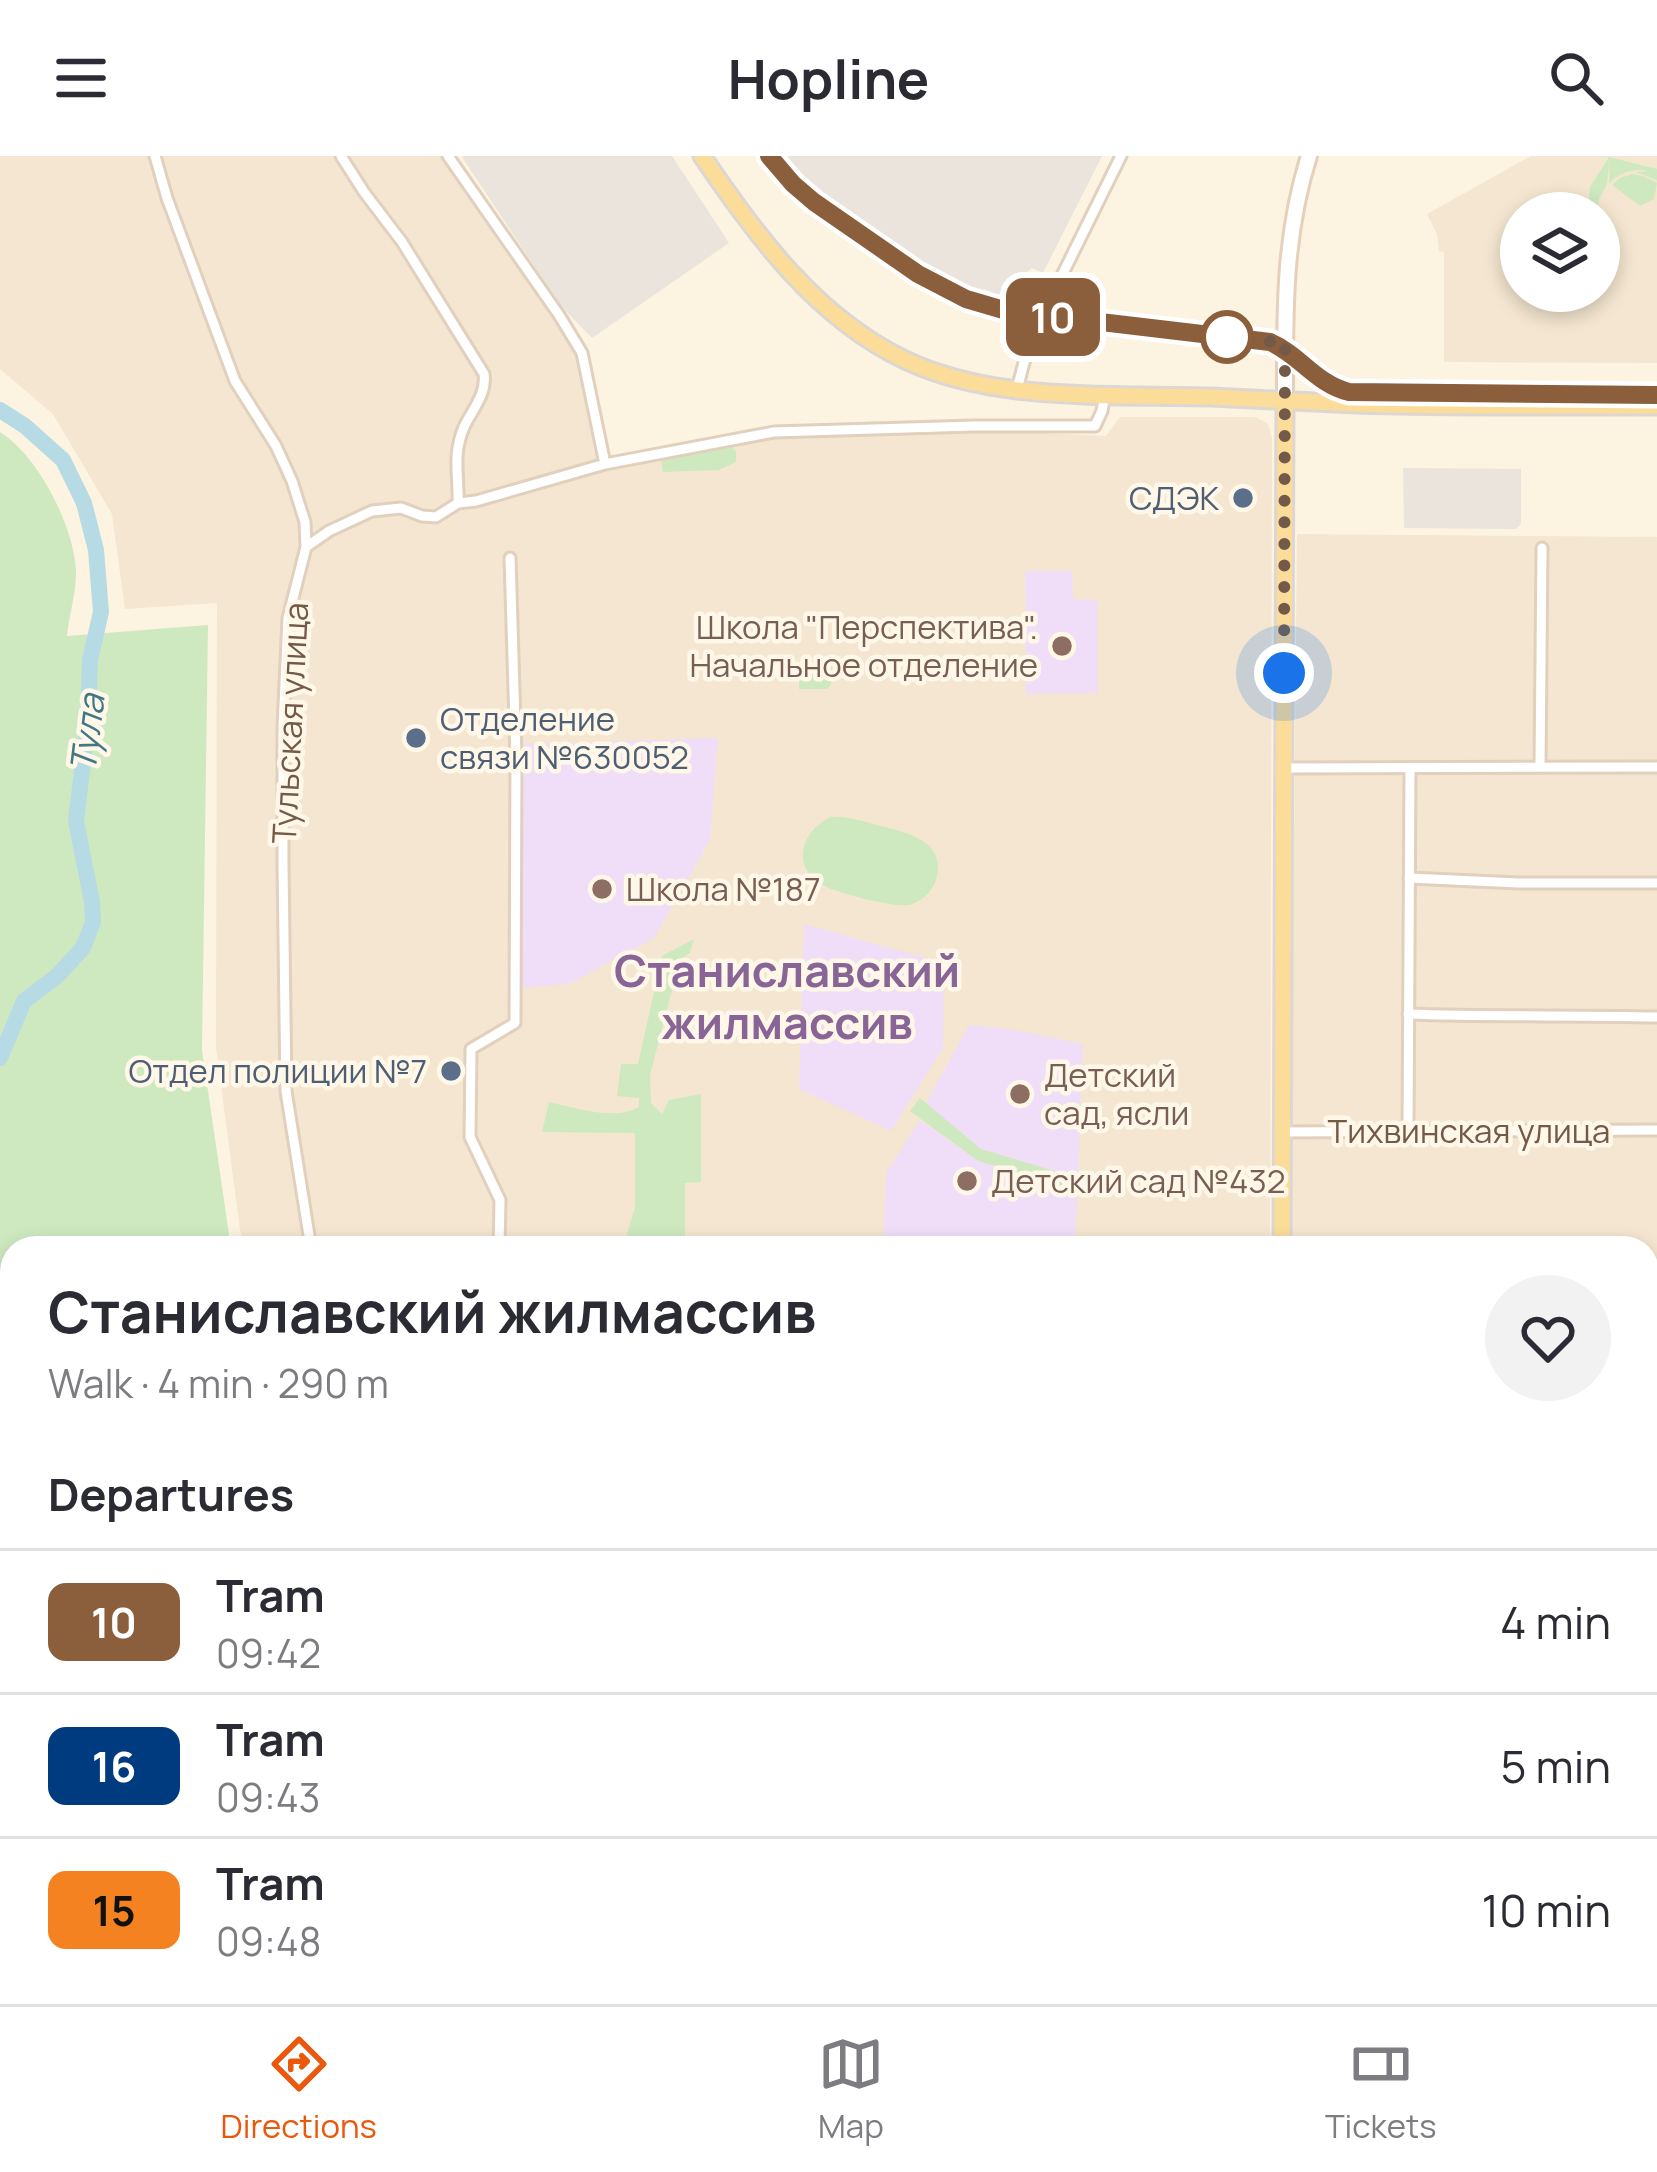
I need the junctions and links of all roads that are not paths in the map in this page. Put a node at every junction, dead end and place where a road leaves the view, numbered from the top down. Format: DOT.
graph roads {
  1 [pos="154,156"];
  2 [pos="341,156"];
  3 [pos="448,156"];
  4 [pos="702,156"];
  5 [pos="1121,156"];
  6 [pos="1310,156"];
  7 [pos="1017,389"];
  8 [pos="1105,394"];
  9 [pos="1285,400"];
  10 [pos="1657,406"];
  11 [pos="605,464"];
  12 [pos="458,503"];
  13 [pos="306,547"];
  14 [pos="1542,548"];
  15 [pos="510,558"];
  16 [pos="1540,767"];
  17 [pos="1657,767"];
  18 [pos="1282,768"];
  19 [pos="1410,769"];
  20 [pos="1409,878"];
  21 [pos="1657,883"];
  22 [pos="1408,1014"];
  23 [pos="1657,1017"];
  24 [pos="1657,1130"];
  25 [pos="1408,1131"];
  26 [pos="1281,1132"];
  27 [pos="309,1236"];
  28 [pos="499,1236"];
  29 [pos="1282,1236"];
  1 -- 13 [label="street, Тульская улица"];
  2 -- 12 [label="street"];
  3 -- 11 [label="street"];
  4 -- 7 [label="main road"];
  5 -- 7 [label="street"];
  6 -- 9 [label="main road"];
  7 -- 8 [label="main road"];
  8 -- 9 [label="main road"];
  8 -- 11 [label="street"];
  9 -- 10 [label="main road"];
  9 -- 18 [label="main road"];
  11 -- 12 [label="street"];
  12 -- 13 [label="street"];
  13 -- 27 [label="street, Тульская улица"];
  14 -- 16 [label="street"];
  15 -- 28 [label="street"];
  16 -- 17 [label="street"];
  16 -- 19 [label="street"];
  18 -- 19 [label="street"];
  18 -- 26 [label="main road"];
  19 -- 20 [label="street"];
  20 -- 21 [label="street"];
  20 -- 22 [label="street"];
  22 -- 23 [label="street"];
  22 -- 25 [label="street"];
  24 -- 25 [label="street, Тихвинская улица"];
  25 -- 26 [label="street, Тихвинская улица"];
  26 -- 29 [label="main road"];
}
